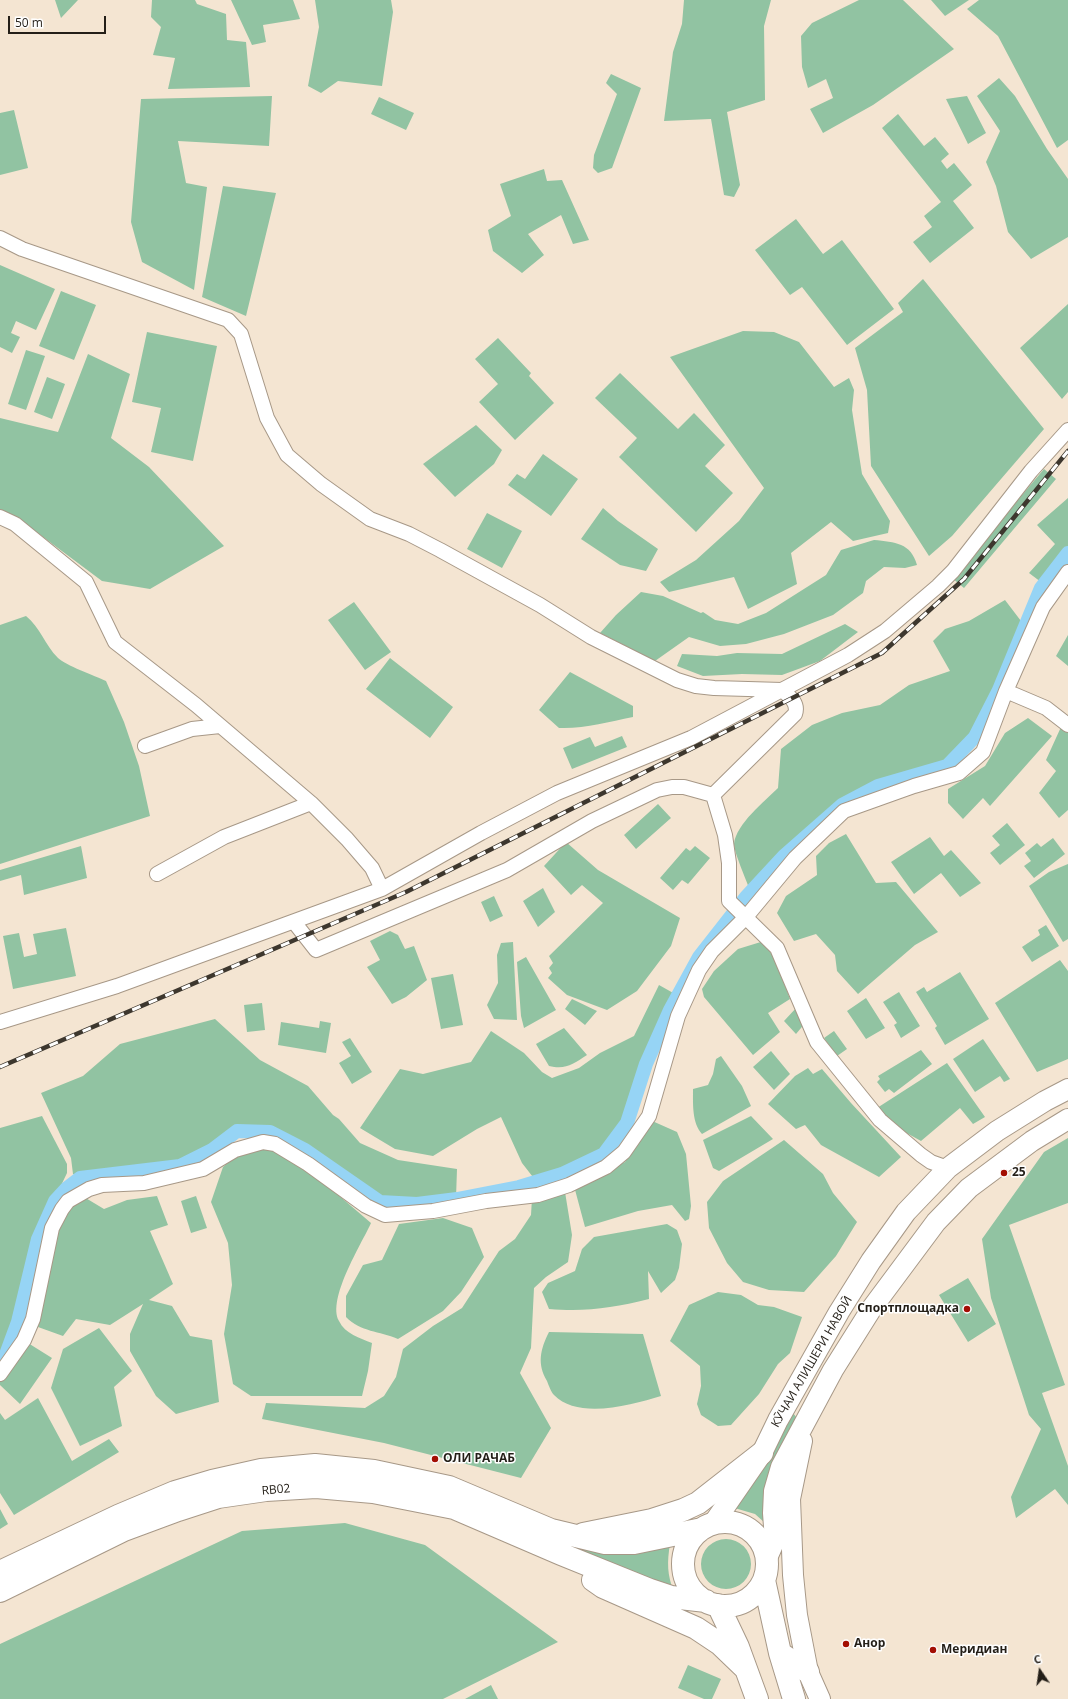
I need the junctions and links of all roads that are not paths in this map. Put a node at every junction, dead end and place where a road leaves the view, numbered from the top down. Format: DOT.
graph roads {
  1 [pos="0,238"];
  2 [pos="1068,430"];
  3 [pos="0,517"];
  4 [pos="1068,572"];
  5 [pos="782,690"];
  6 [pos="1006,692"];
  7 [pos="1068,725"];
  8 [pos="220,726"];
  9 [pos="145,746"];
  10 [pos="713,795"];
  11 [pos="310,803"];
  12 [pos="157,874"];
  13 [pos="382,888"];
  14 [pos="746,917"];
  15 [pos="294,922"];
  16 [pos="0,1022"];
  17 [pos="1068,1089"];
  18 [pos="1068,1119"];
  19 [pos="948,1168"];
  20 [pos="0,1374"];
  21 [pos="816,1402"];
  22 [pos="762,1453"];
  23 [pos="708,1526"];
  24 [pos="573,1536"];
  25 [pos="561,1554"];
  26 [pos="767,1558"];
  27 [pos="0,1572"];
  28 [pos="764,1580"];
  29 [pos="0,1591"];
  30 [pos="712,1603"];
  31 [pos="780,1653"];
  32 [pos="745,1668"];
  33 [pos="808,1672"];
  34 [pos="757,1699"];
  35 [pos="794,1699"];
  36 [pos="820,1699"];
  1 -- 5 [label="street"];
  2 -- 5 [label="street"];
  3 -- 8 [label="street"];
  4 -- 6 [label="street"];
  5 -- 10 [label="street"];
  5 -- 13 [label="street"];
  6 -- 7 [label="street"];
  6 -- 14 [label="street"];
  8 -- 9 [label="street"];
  8 -- 11 [label="street"];
  10 -- 14 [label="street"];
  10 -- 15 [label="street"];
  11 -- 12 [label="street"];
  11 -- 13 [label="street"];
  13 -- 15 [label="street"];
  14 -- 19 [label="street"];
  14 -- 20 [label="street"];
  15 -- 16 [label="street"];
  17 -- 19 [label="street, КӮЧАИ АЛИШЕРИ НАВОӢ"];
  18 -- 21 [label="street, КӮЧАИ АЛИШЕРИ НАВОӢ"];
  19 -- 22 [label="street, КӮЧАИ АЛИШЕРИ НАВОӢ"];
  21 -- 26 [label="street, КӮЧАИ АЛИШЕРИ НАВОӢ"];
  21 -- 33 [label="street"];
  22 -- 23 [label="street, КӮЧАИ АЛИШЕРИ НАВОӢ"];
  22 -- 24 [label="highway"];
  23 -- 24 [label="highway, RB02"];
  23 -- 26 [label="highway"];
  23 -- 30 [label="highway"];
  24 -- 27 [label="highway, RB02"];
  25 -- 29 [label="highway, RB02"];
  25 -- 30 [label="highway"];
  25 -- 32 [label="highway"];
  26 -- 28 [label="highway"];
  28 -- 30 [label="highway"];
  28 -- 31 [label="highway"];
  30 -- 32 [label="highway"];
  31 -- 33 [label="highway"];
  31 -- 35 [label="highway"];
  32 -- 34 [label="highway"];
  33 -- 36 [label="street"];
}
